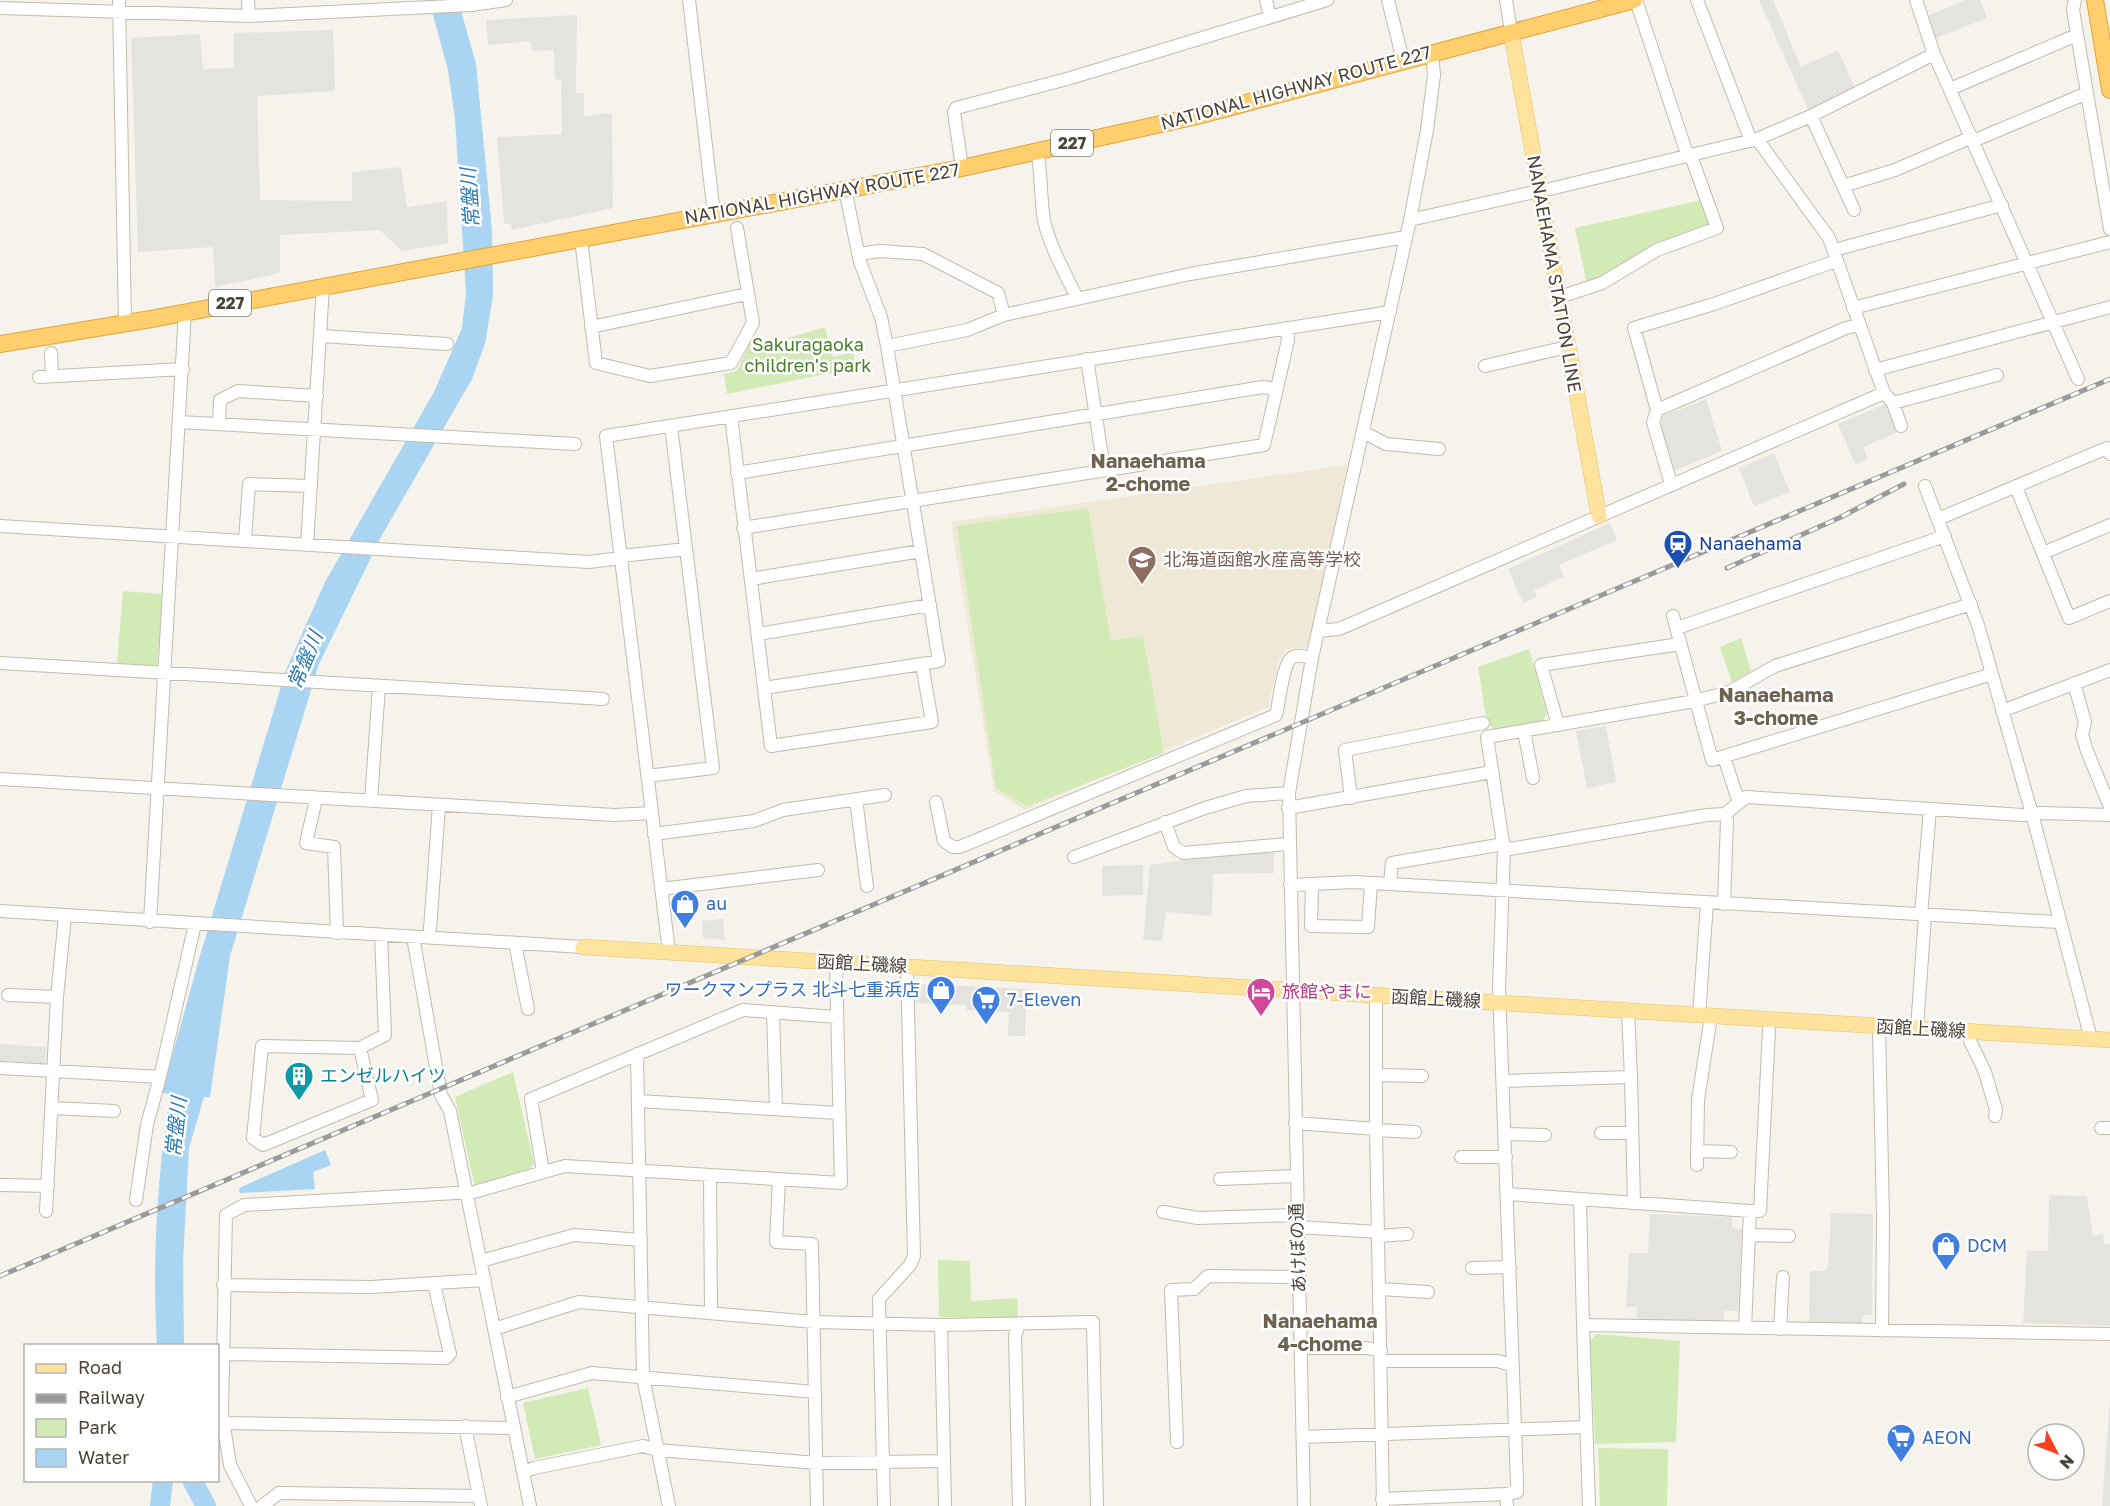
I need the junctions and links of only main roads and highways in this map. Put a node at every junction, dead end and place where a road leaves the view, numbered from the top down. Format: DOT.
graph roads {
  1 [pos="1635,0"];
  2 [pos="2095,0"];
  3 [pos="1511,32"];
  4 [pos="2110,90"];
  5 [pos="0,344"];
  6 [pos="1599,516"];
  7 [pos="583,947"];
  8 [pos="2110,1040"];
  1 -- 3 [label="highway, NATIONAL HIGHWAY ROUTE 227 / 227"];
  2 -- 4 [label="highway"];
  3 -- 5 [label="highway, NATIONAL HIGHWAY ROUTE 227 / 227"];
  3 -- 6 [label="main road, NANAEHAMA STATION LINE"];
  7 -- 8 [label="main road, 函館上磯線"];
}
